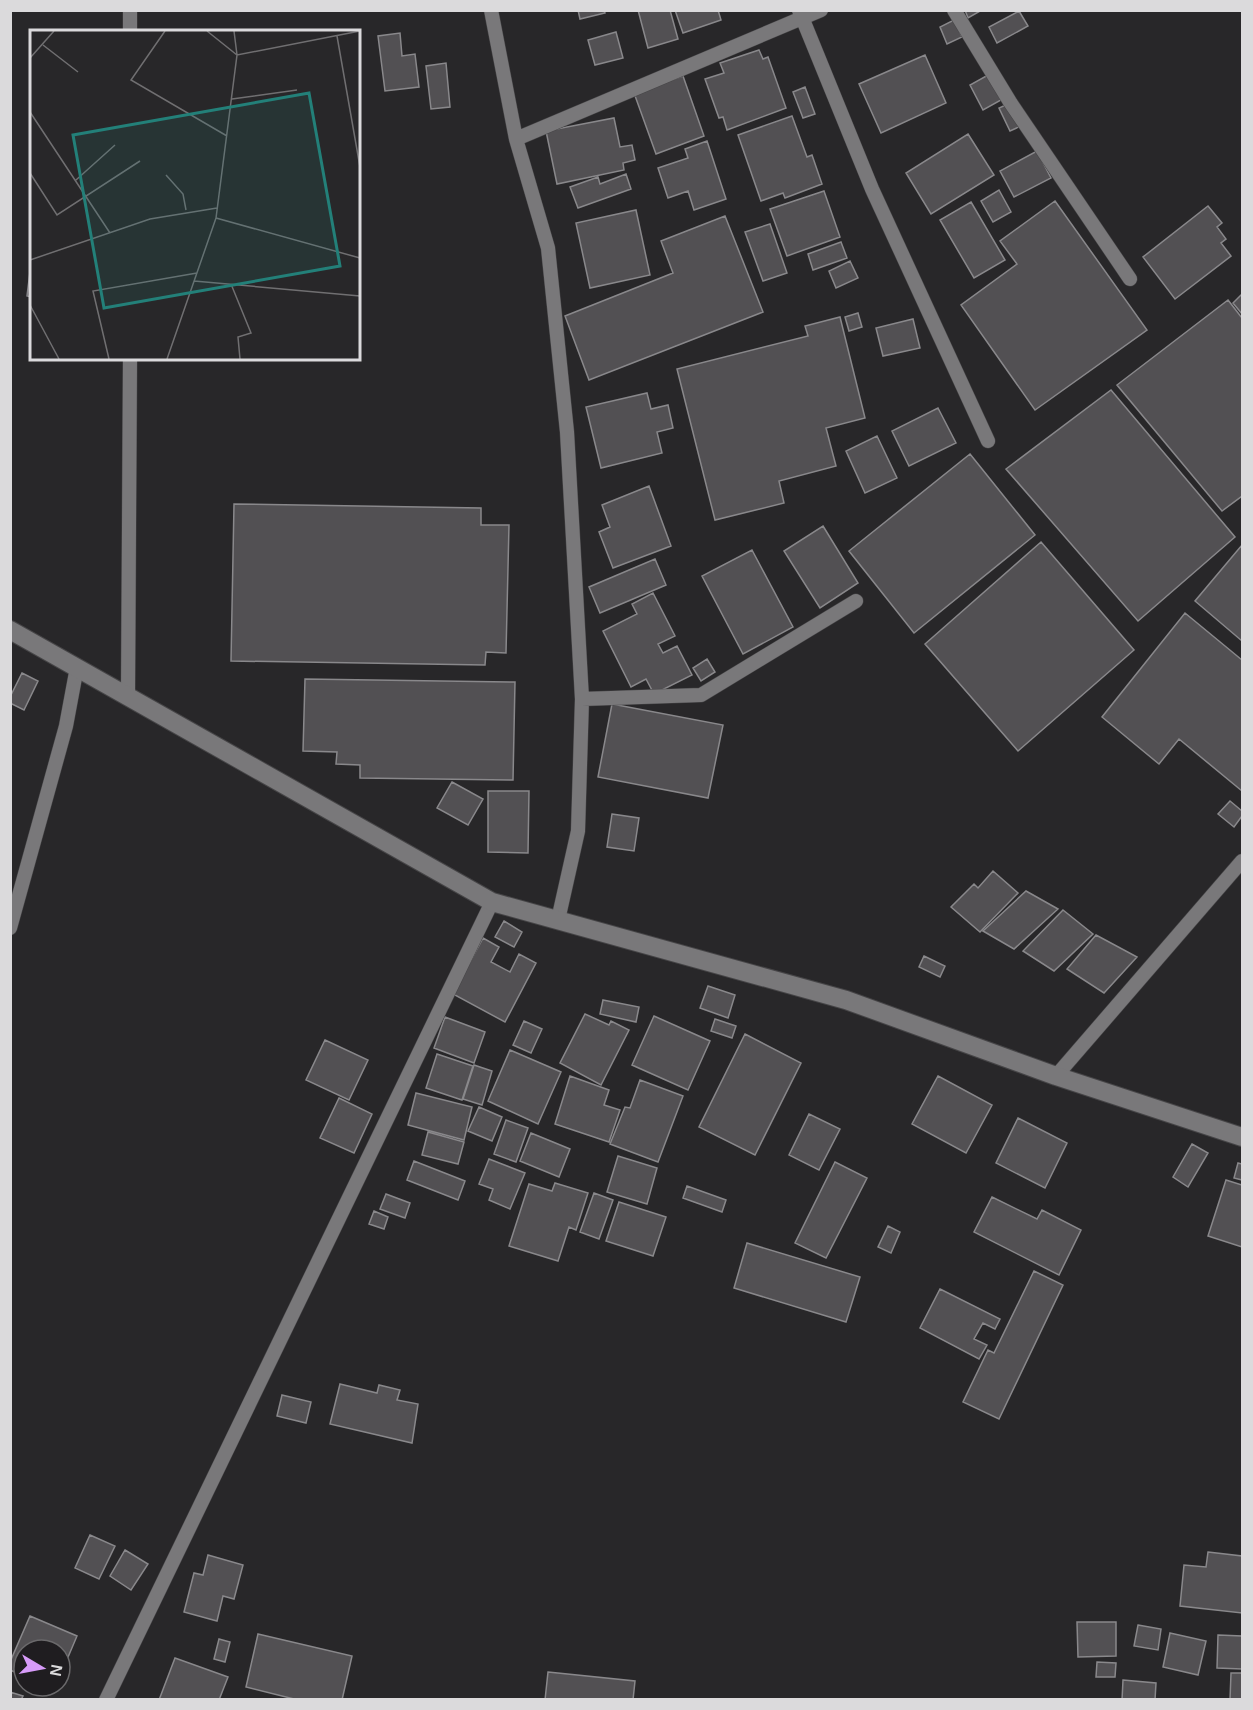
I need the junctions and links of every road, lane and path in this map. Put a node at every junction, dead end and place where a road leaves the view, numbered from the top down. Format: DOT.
graph roads {
  1 [pos="130,10"];
  2 [pos="491,10"];
  3 [pos="821,10"];
  4 [pos="954,10"];
  5 [pos="801,14"];
  6 [pos="130,30"];
  7 [pos="516,139"];
  8 [pos="1130,279"];
  9 [pos="130,360"];
  10 [pos="988,441"];
  11 [pos="856,601"];
  12 [pos="10,630"];
  13 [pos="77,667"];
  14 [pos="128,696"];
  15 [pos="582,699"];
  16 [pos="1242,861"];
  17 [pos="492,902"];
  18 [pos="558,920"];
  19 [pos="11,924"];
  20 [pos="1056,1076"];
  21 [pos="1242,1137"];
  22 [pos="106,1700"];
  1 -- 6 [label="lane"];
  2 -- 7 [label="lane"];
  3 -- 5 [label="lane"];
  4 -- 8 [label="lane"];
  5 -- 7 [label="lane"];
  5 -- 10 [label="lane"];
  7 -- 15 [label="lane"];
  9 -- 14 [label="lane"];
  11 -- 15 [label="lane"];
  12 -- 13 [label="street"];
  13 -- 14 [label="street"];
  13 -- 19 [label="lane"];
  14 -- 17 [label="street"];
  15 -- 18 [label="lane"];
  16 -- 20 [label="lane"];
  17 -- 18 [label="street"];
  17 -- 22 [label="lane"];
  18 -- 20 [label="street"];
  20 -- 21 [label="street"];
}
